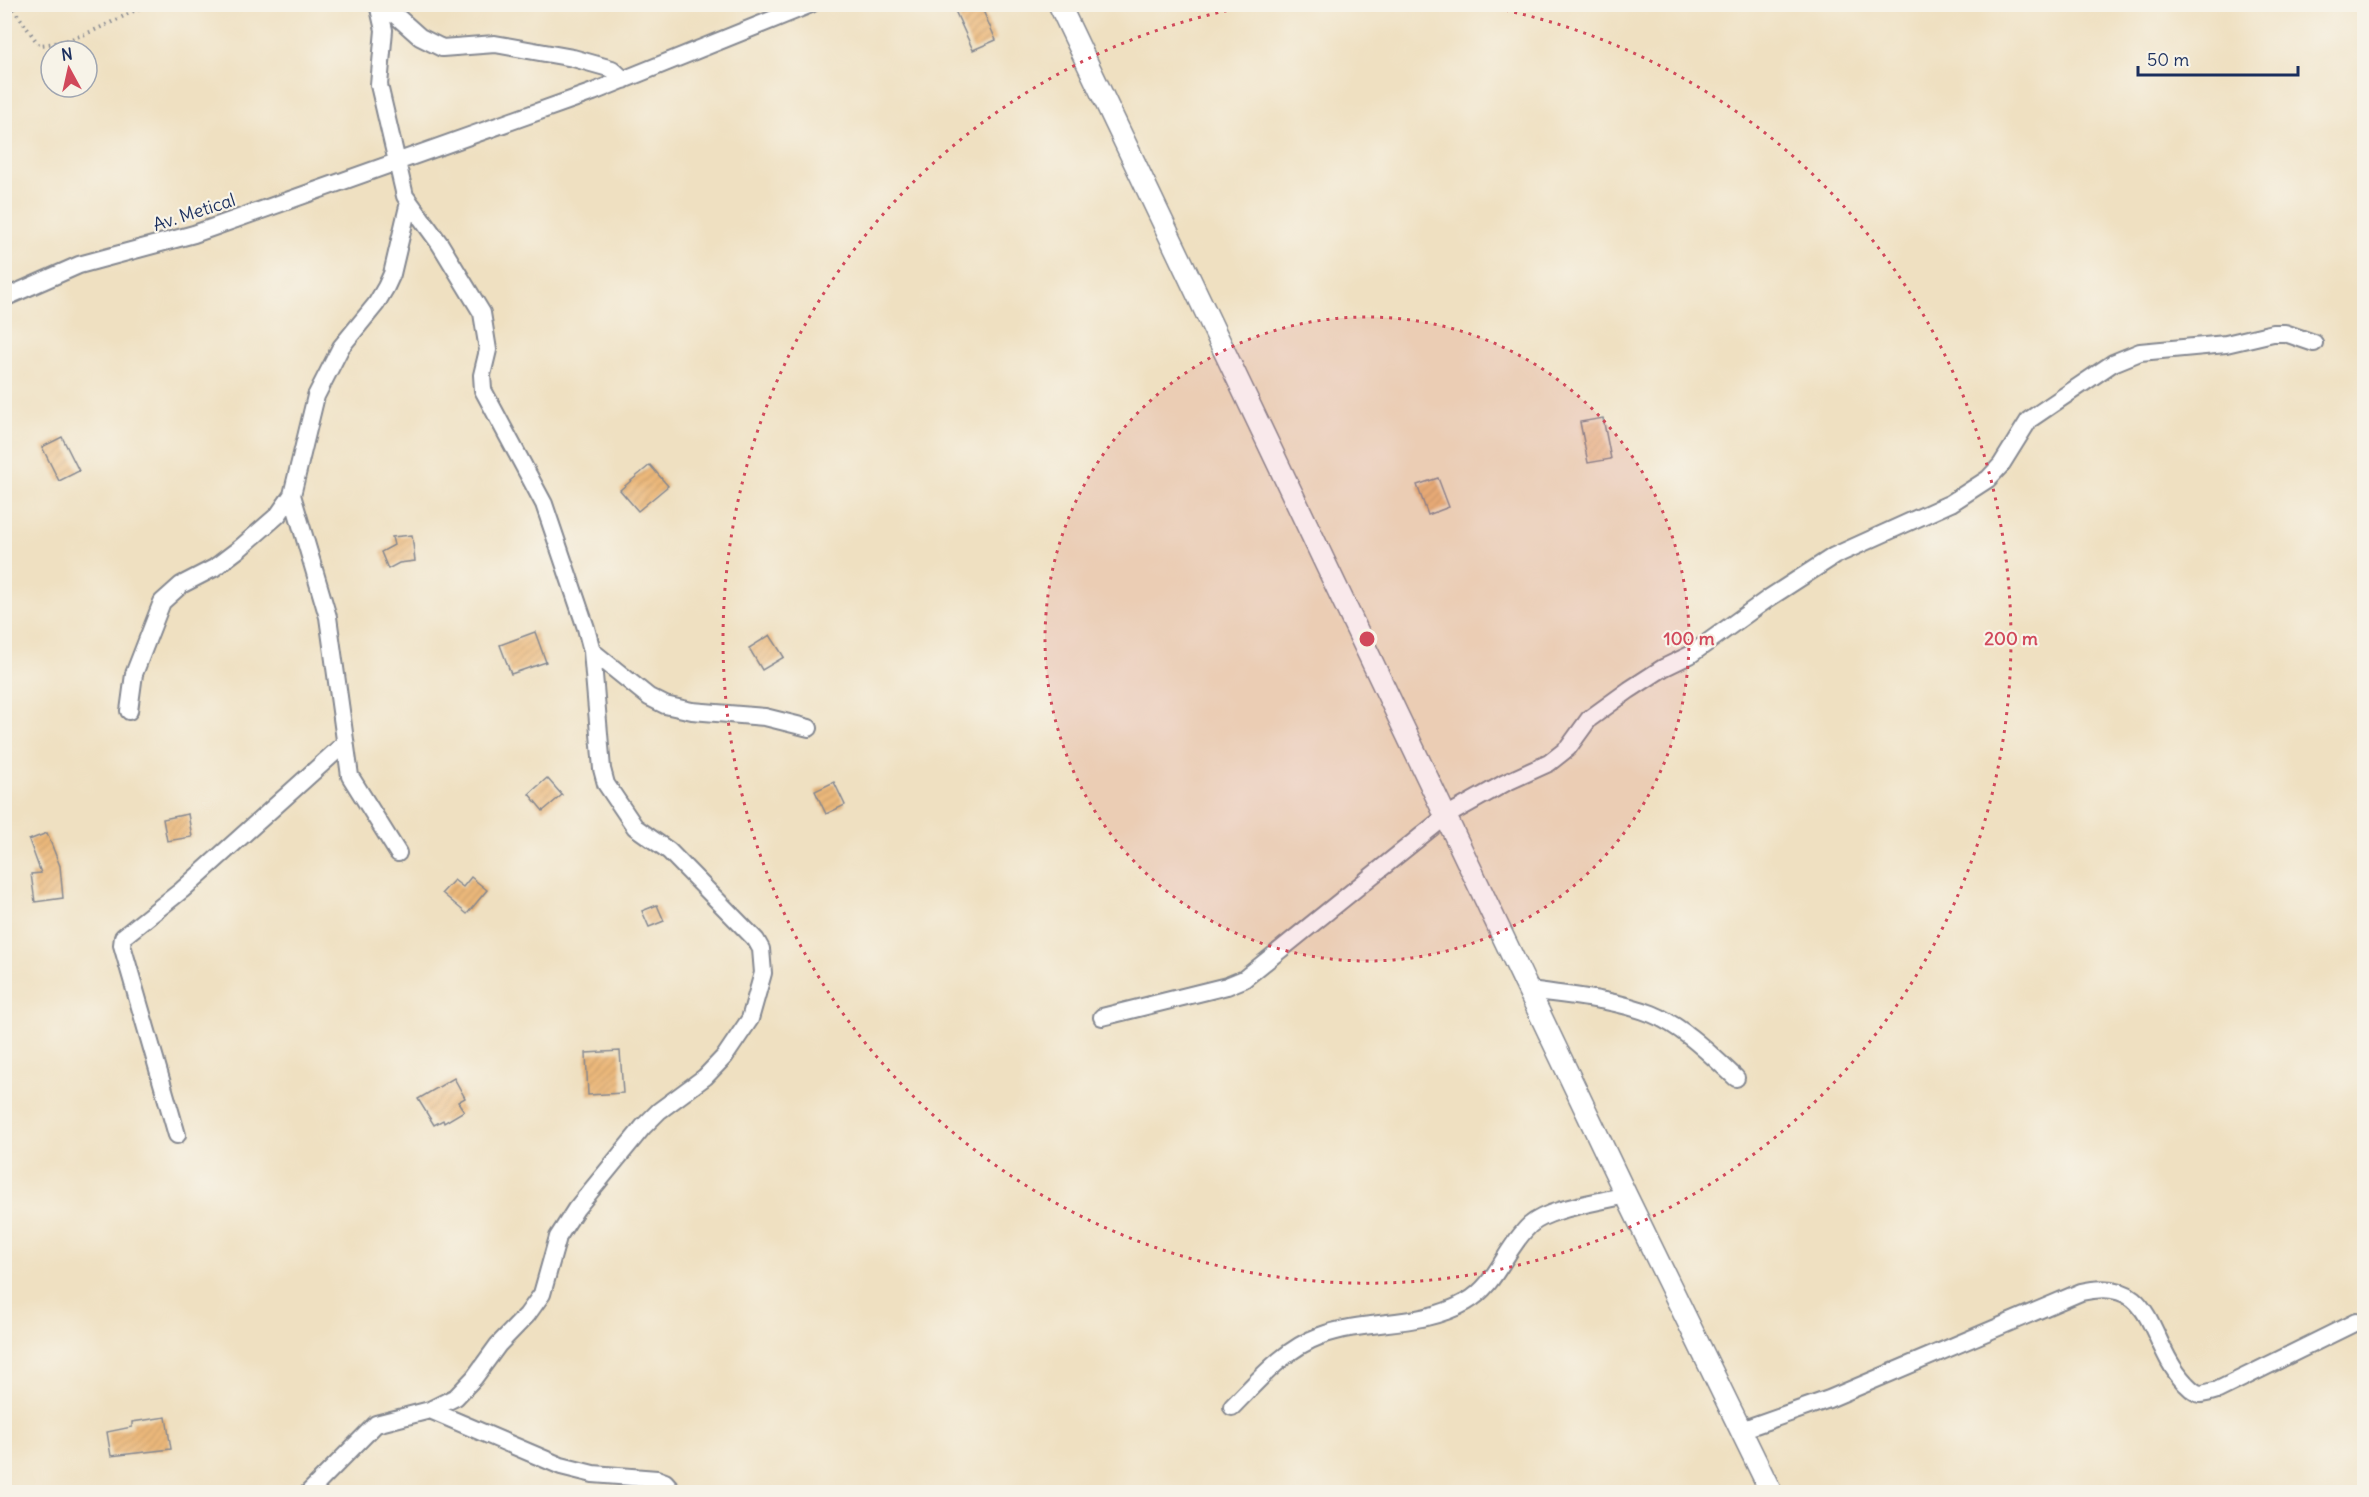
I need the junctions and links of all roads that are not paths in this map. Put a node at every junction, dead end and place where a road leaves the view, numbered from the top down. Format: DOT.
graph roads {
  1 [pos="378,4"];
  2 [pos="383,4"];
  3 [pos="811,4"];
  4 [pos="1059,4"];
  5 [pos="624,80"];
  6 [pos="397,162"];
  7 [pos="409,202"];
  8 [pos="4,298"];
  9 [pos="2314,343"];
  10 [pos="292,495"];
  11 [pos="592,651"];
  12 [pos="129,711"];
  13 [pos="809,728"];
  14 [pos="344,744"];
  15 [pos="1446,816"];
  16 [pos="398,853"];
  17 [pos="1530,990"];
  18 [pos="1102,1017"];
  19 [pos="1736,1078"];
  20 [pos="177,1135"];
  21 [pos="1626,1195"];
  22 [pos="2356,1322"];
  23 [pos="1232,1407"];
  24 [pos="430,1410"];
  25 [pos="1741,1430"];
  26 [pos="309,1492"];
  27 [pos="674,1492"];
  28 [pos="1772,1492"];
  1 -- 6 [label="street"];
  2 -- 5 [label="street"];
  3 -- 5 [label="street, Av. Metical"];
  4 -- 15 [label="street"];
  5 -- 6 [label="street, Av. Metical"];
  6 -- 7 [label="street"];
  6 -- 8 [label="street, Av. Metical"];
  7 -- 10 [label="street"];
  7 -- 11 [label="street"];
  9 -- 15 [label="street"];
  10 -- 12 [label="street"];
  10 -- 14 [label="street"];
  11 -- 13 [label="street"];
  11 -- 24 [label="street"];
  14 -- 16 [label="street"];
  14 -- 20 [label="street"];
  15 -- 17 [label="street"];
  15 -- 18 [label="street"];
  17 -- 19 [label="street"];
  17 -- 21 [label="street"];
  21 -- 23 [label="street"];
  21 -- 25 [label="street"];
  22 -- 25 [label="street"];
  24 -- 26 [label="street"];
  24 -- 27 [label="street"];
  25 -- 28 [label="street"];
}
